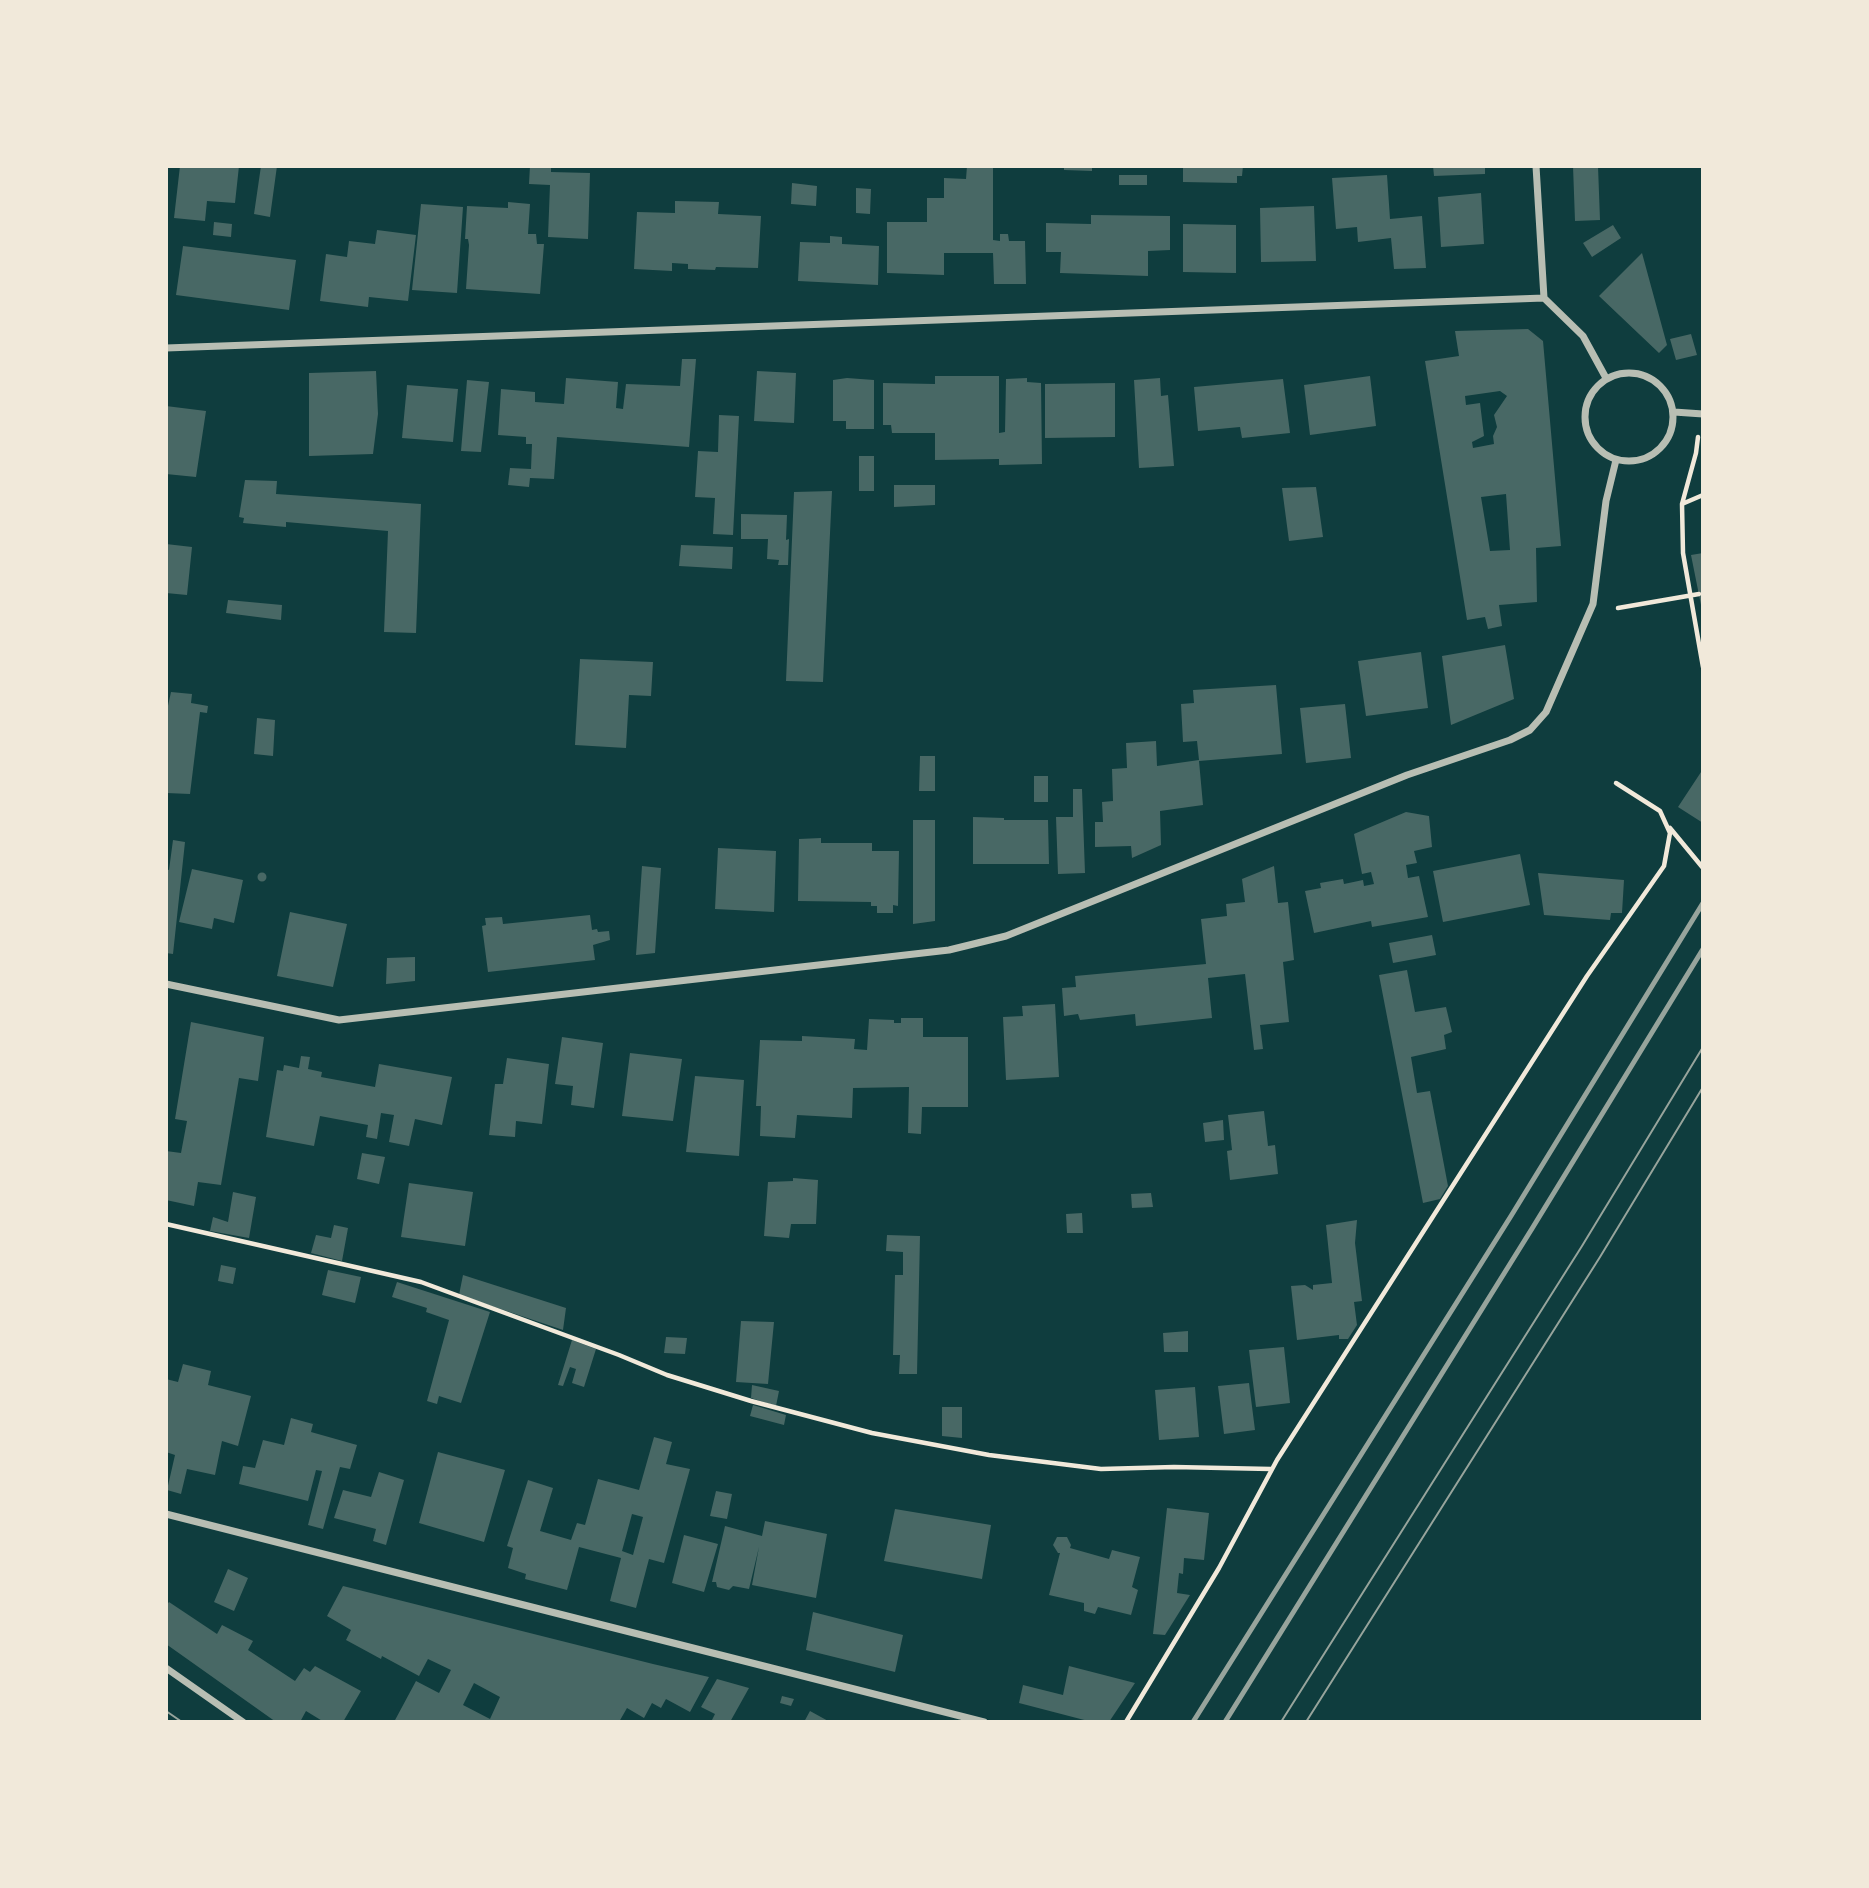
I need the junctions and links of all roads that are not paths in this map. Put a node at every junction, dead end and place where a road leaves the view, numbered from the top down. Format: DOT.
graph roads {
  1 [pos="1535,166"];
  2 [pos="1544,298"];
  3 [pos="166,348"];
  4 [pos="1606,378"];
  5 [pos="1674,412"];
  6 [pos="1701,414"];
  7 [pos="1616,460"];
  8 [pos="166,984"];
  9 [pos="166,1514"];
  10 [pos="166,1668"];
  11 [pos="243,1722"];
  12 [pos="984,1722"];
  1 -- 2 [label="street"];
  2 -- 3 [label="street"];
  2 -- 4 [label="street"];
  4 -- 5 [label="street"];
  4 -- 7 [label="street"];
  5 -- 6 [label="street"];
  5 -- 7 [label="street"];
  7 -- 8 [label="street"];
  9 -- 12 [label="street"];
  10 -- 11 [label="street"];
}
